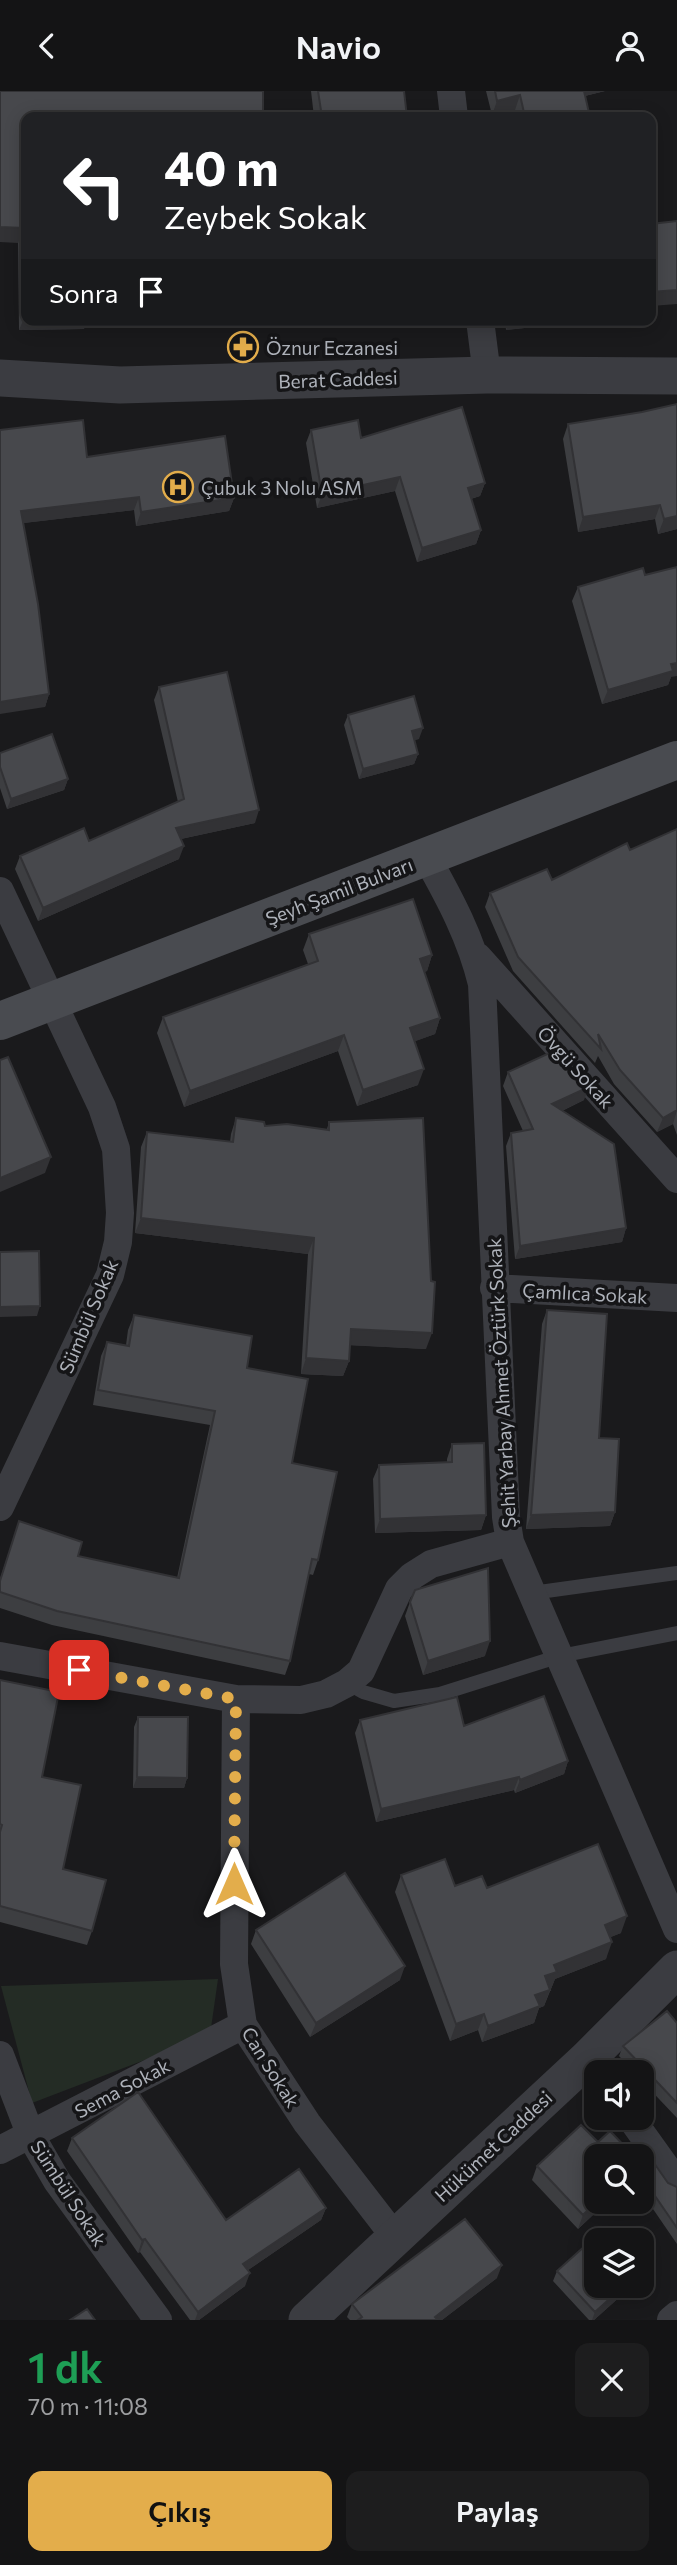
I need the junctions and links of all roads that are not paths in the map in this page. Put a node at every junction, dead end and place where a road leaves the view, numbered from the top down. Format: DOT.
graph roads {
  1 [pos="451,91"];
  2 [pos="453,112"];
  3 [pos="481,326"];
  4 [pos="487,375"];
  5 [pos="677,376"];
  6 [pos="0,378"];
  7 [pos="677,760"];
  8 [pos="427,858"];
  9 [pos="0,891"];
  10 [pos="475,954"];
  11 [pos="51,1000"];
  12 [pos="0,1021"];
  13 [pos="677,1179"];
  14 [pos="494,1288"];
  15 [pos="677,1298"];
  16 [pos="0,1507"];
  17 [pos="510,1542"];
  18 [pos="677,1573"];
  19 [pos="532,1593"];
  20 [pos="677,1633"];
  21 [pos="0,1656"];
  22 [pos="559,1656"];
  23 [pos="346,1683"];
  24 [pos="236,1699"];
  25 [pos="677,1929"];
  26 [pos="677,1969"];
  27 [pos="243,2025"];
  28 [pos="0,2055"];
  29 [pos="597,2060"];
  30 [pos="584,2073"];
  31 [pos="638,2130"];
  32 [pos="31,2136"];
  33 [pos="0,2150"];
  34 [pos="677,2183"];
  35 [pos="395,2237"];
  36 [pos="677,2315"];
  37 [pos="158,2320"];
  38 [pos="307,2320"];
  39 [pos="671,2320"];
  1 -- 2 [label="street"];
  3 -- 4 [label="street"];
  4 -- 5 [label="street, Berat Caddesi"];
  4 -- 6 [label="street, Berat Caddesi"];
  7 -- 8 [label="main road, Şeyh Şamil Bulvarı"];
  8 -- 10 [label="street, Şehit Yarbay Ahmet Öztürk Sokak"];
  8 -- 11 [label="main road, Şeyh Şamil Bulvarı"];
  9 -- 11 [label="street, Sümbül Sokak"];
  10 -- 13 [label="street, Övgü Sokak"];
  10 -- 14 [label="street, Şehit Yarbay Ahmet Öztürk Sokak"];
  11 -- 12 [label="main road, Şeyh Şamil Bulvarı"];
  11 -- 16 [label="street, Sümbül Sokak"];
  14 -- 15 [label="street, Çamlıca Sokak"];
  14 -- 17 [label="street, Şehit Yarbay Ahmet Öztürk Sokak"];
  17 -- 19 [label="street, Şehit Yarbay Ahmet Öztürk Sokak"];
  17 -- 23 [label="street"];
  18 -- 19 [label="lane"];
  19 -- 22 [label="street, Şehit Yarbay Ahmet Öztürk Sokak"];
  20 -- 22 [label="lane"];
  21 -- 24 [label="street"];
  22 -- 23 [label="lane"];
  22 -- 25 [label="street, Şehit Yarbay Ahmet Öztürk Sokak"];
  23 -- 24 [label="street"];
  24 -- 27 [label="street, Can Sokak"];
  26 -- 29 [label="street, Hükümet Caddesi"];
  27 -- 32 [label="street, Sema Sokak"];
  27 -- 35 [label="street, Can Sokak"];
  28 -- 32 [label="street, Sümbül Sokak"];
  30 -- 35 [label="street, Hükümet Caddesi"];
  31 -- 34 [label="street"];
  32 -- 33 [label="street, Sema Sokak"];
  32 -- 37 [label="street, Sümbül Sokak"];
  35 -- 38 [label="street, Hükümet Caddesi"];
  36 -- 39 [label="street"];
}
